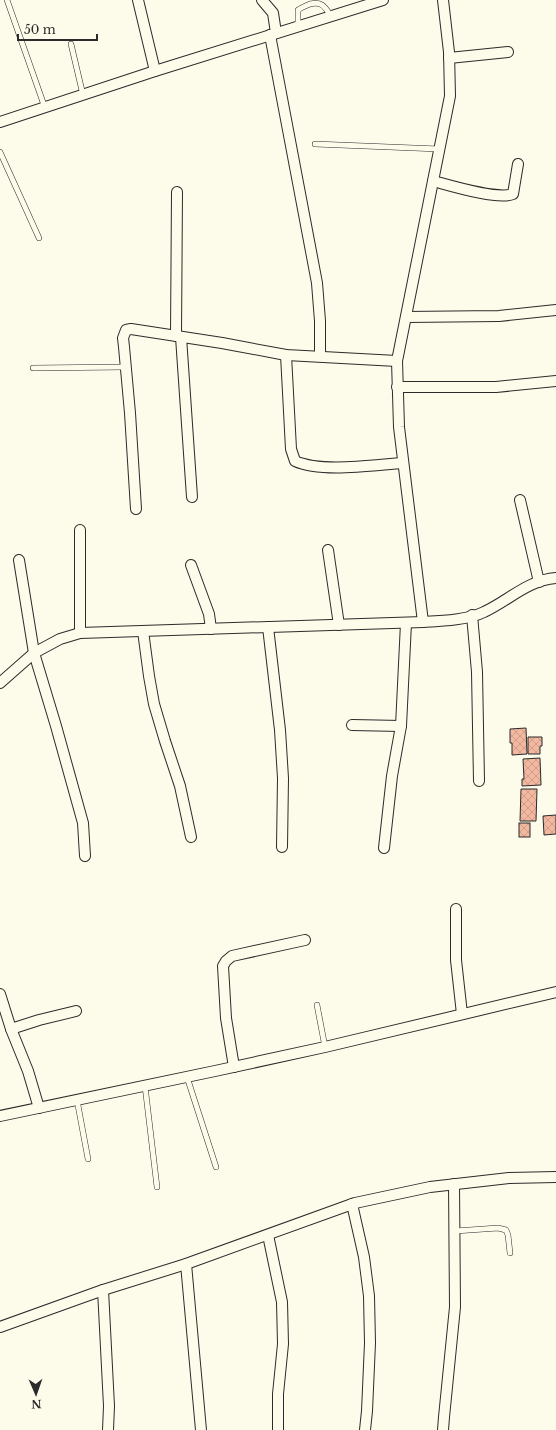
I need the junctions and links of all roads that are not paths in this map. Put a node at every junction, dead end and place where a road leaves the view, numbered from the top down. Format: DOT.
graph roads {
  1 [pos="7,0"];
  2 [pos="138,0"];
  3 [pos="262,0"];
  4 [pos="382,0"];
  5 [pos="443,0"];
  6 [pos="331,16"];
  7 [pos="298,26"];
  8 [pos="273,34"];
  9 [pos="71,44"];
  10 [pos="508,52"];
  11 [pos="450,58"];
  12 [pos="155,70"];
  13 [pos="84,95"];
  14 [pos="44,108"];
  15 [pos="0,122"];
  16 [pos="315,144"];
  17 [pos="440,150"];
  18 [pos="0,152"];
  19 [pos="518,164"];
  20 [pos="433,181"];
  21 [pos="177,192"];
  22 [pos="39,238"];
  23 [pos="556,310"];
  24 [pos="406,317"];
  25 [pos="179,336"];
  26 [pos="286,355"];
  27 [pos="320,356"];
  28 [pos="397,361"];
  29 [pos="125,366"];
  30 [pos="33,368"];
  31 [pos="556,381"];
  32 [pos="397,387"];
  33 [pos="403,463"];
  34 [pos="192,497"];
  35 [pos="520,500"];
  36 [pos="136,509"];
  37 [pos="80,530"];
  38 [pos="328,550"];
  39 [pos="19,560"];
  40 [pos="191,565"];
  41 [pos="556,578"];
  42 [pos="540,582"];
  43 [pos="472,615"];
  44 [pos="423,622"];
  45 [pos="406,623"];
  46 [pos="339,625"];
  47 [pos="268,627"];
  48 [pos="211,629"];
  49 [pos="143,631"];
  50 [pos="80,633"];
  51 [pos="34,653"];
  52 [pos="0,683"];
  53 [pos="352,725"];
  54 [pos="401,726"];
  55 [pos="480,782"];
  56 [pos="191,837"];
  57 [pos="282,847"];
  58 [pos="384,848"];
  59 [pos="85,856"];
  60 [pos="456,909"];
  61 [pos="305,940"];
  62 [pos="556,992"];
  63 [pos="0,994"];
  64 [pos="317,1004"];
  65 [pos="76,1011"];
  66 [pos="462,1014"];
  67 [pos="12,1029"];
  68 [pos="325,1047"];
  69 [pos="234,1067"];
  70 [pos="187,1077"];
  71 [pos="145,1086"];
  72 [pos="77,1100"];
  73 [pos="39,1108"];
  74 [pos="0,1116"];
  75 [pos="88,1159"];
  76 [pos="216,1167"];
  77 [pos="556,1177"];
  78 [pos="454,1184"];
  79 [pos="157,1187"];
  80 [pos="352,1204"];
  81 [pos="455,1231"];
  82 [pos="268,1235"];
  83 [pos="510,1253"];
  84 [pos="186,1264"];
  85 [pos="103,1290"];
  86 [pos="0,1327"];
  87 [pos="108,1430"];
  88 [pos="201,1430"];
  89 [pos="278,1430"];
  90 [pos="365,1430"];
  91 [pos="444,1430"];
  1 -- 14 [label="lane"];
  2 -- 12 [label="street"];
  3 -- 8 [label="street"];
  4 -- 6 [label="street"];
  5 -- 11 [label="street"];
  6 -- 7 [label="street"];
  6 -- 7 [label="lane"];
  7 -- 8 [label="street"];
  8 -- 12 [label="street"];
  8 -- 27 [label="street"];
  9 -- 13 [label="lane"];
  10 -- 11 [label="street"];
  11 -- 17 [label="street"];
  12 -- 13 [label="street"];
  13 -- 14 [label="street"];
  14 -- 15 [label="street"];
  16 -- 17 [label="lane"];
  17 -- 20 [label="street"];
  18 -- 22 [label="lane"];
  19 -- 20 [label="street"];
  20 -- 24 [label="street"];
  21 -- 25 [label="street"];
  23 -- 24 [label="street"];
  24 -- 28 [label="street"];
  25 -- 26 [label="street"];
  25 -- 29 [label="street"];
  25 -- 34 [label="street"];
  26 -- 27 [label="street"];
  26 -- 33 [label="street"];
  27 -- 28 [label="street"];
  28 -- 32 [label="street"];
  29 -- 30 [label="lane"];
  29 -- 36 [label="street"];
  31 -- 32 [label="street"];
  32 -- 33 [label="street"];
  33 -- 44 [label="street"];
  35 -- 42 [label="street"];
  37 -- 50 [label="street"];
  38 -- 46 [label="street"];
  39 -- 51 [label="street"];
  40 -- 48 [label="street"];
  41 -- 42 [label="street"];
  42 -- 43 [label="street"];
  43 -- 44 [label="street"];
  43 -- 55 [label="street"];
  44 -- 45 [label="street"];
  45 -- 46 [label="street"];
  45 -- 54 [label="street"];
  46 -- 47 [label="street"];
  47 -- 48 [label="street"];
  47 -- 57 [label="street"];
  48 -- 49 [label="street"];
  49 -- 50 [label="street"];
  49 -- 56 [label="street"];
  50 -- 51 [label="street"];
  51 -- 52 [label="street"];
  51 -- 59 [label="street"];
  53 -- 54 [label="street"];
  54 -- 58 [label="street"];
  60 -- 66 [label="street"];
  61 -- 69 [label="street"];
  62 -- 66 [label="street"];
  63 -- 67 [label="street"];
  64 -- 68 [label="lane"];
  65 -- 67 [label="street"];
  66 -- 68 [label="street"];
  67 -- 73 [label="street"];
  68 -- 69 [label="street"];
  69 -- 70 [label="street"];
  70 -- 71 [label="street"];
  70 -- 76 [label="lane"];
  71 -- 72 [label="street"];
  71 -- 79 [label="lane"];
  72 -- 73 [label="street"];
  72 -- 75 [label="lane"];
  73 -- 74 [label="street"];
  77 -- 78 [label="street"];
  78 -- 80 [label="street"];
  78 -- 81 [label="street"];
  80 -- 82 [label="street"];
  80 -- 90 [label="street"];
  81 -- 83 [label="lane"];
  81 -- 91 [label="street"];
  82 -- 84 [label="street"];
  82 -- 89 [label="street"];
  84 -- 85 [label="street"];
  84 -- 88 [label="street"];
  85 -- 86 [label="street"];
  85 -- 87 [label="street"];
}
